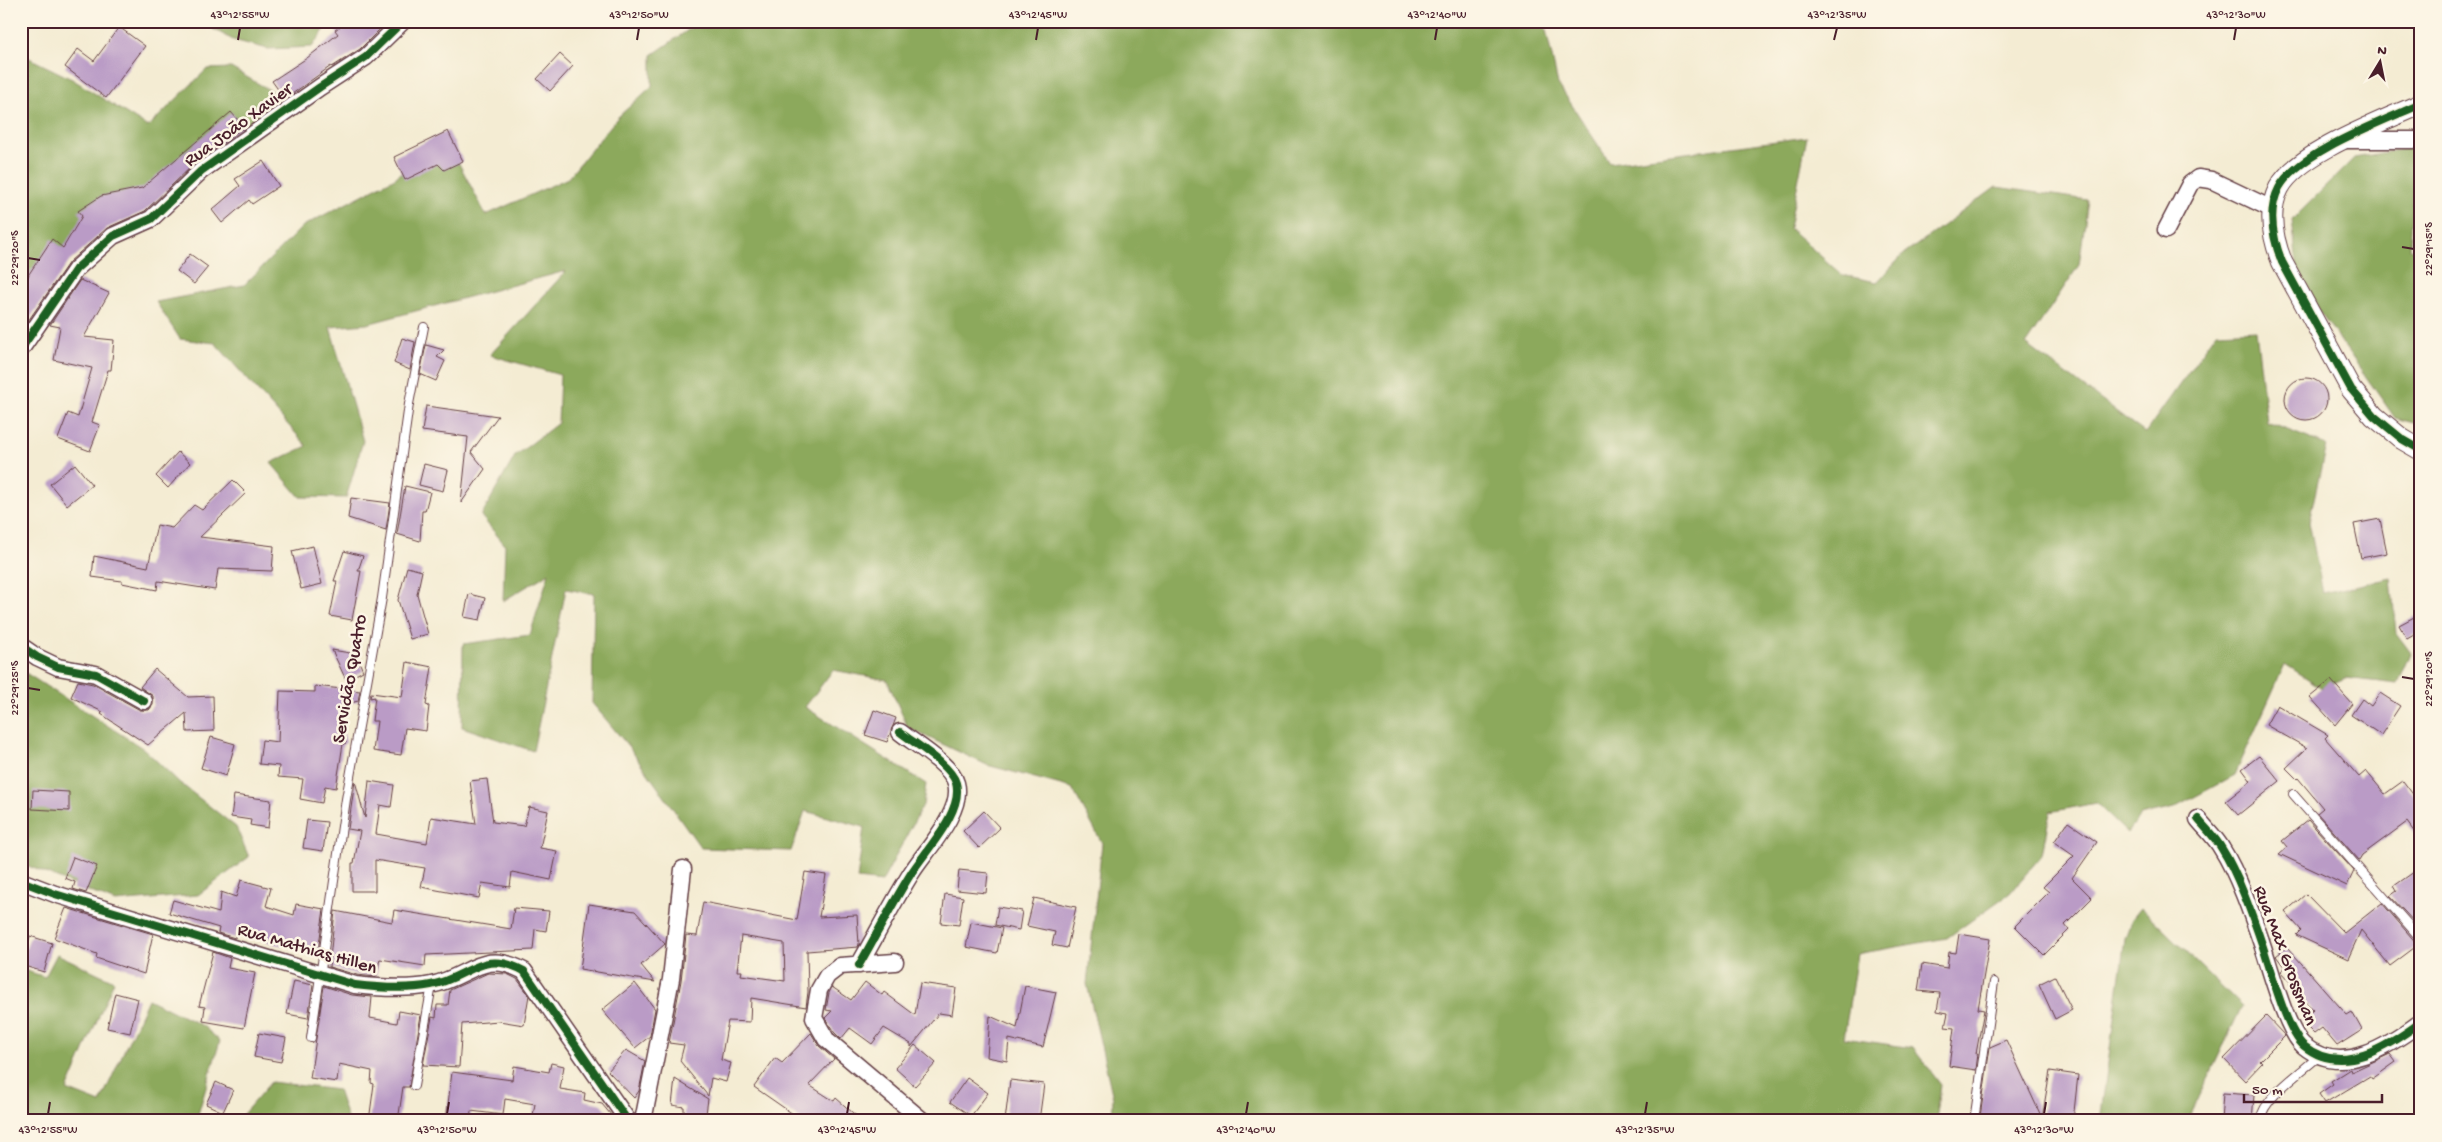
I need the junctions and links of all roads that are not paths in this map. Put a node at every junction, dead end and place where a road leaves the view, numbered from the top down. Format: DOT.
graph roads {
  1 [pos="403,21"];
  2 [pos="2421,104"];
  3 [pos="2342,140"];
  4 [pos="2421,140"];
  5 [pos="2272,209"];
  6 [pos="2166,230"];
  7 [pos="424,327"];
  8 [pos="21,349"];
  9 [pos="2421,450"];
  10 [pos="21,646"];
  11 [pos="144,701"];
  12 [pos="900,732"];
  13 [pos="2292,794"];
  14 [pos="2198,819"];
  15 [pos="683,869"];
  16 [pos="21,880"];
  17 [pos="2421,939"];
  18 [pos="895,962"];
  19 [pos="859,965"];
  20 [pos="321,974"];
  21 [pos="1994,982"];
  22 [pos="432,985"];
  23 [pos="2421,1022"];
  24 [pos="311,1038"];
  25 [pos="2320,1056"];
  26 [pos="414,1086"];
  27 [pos="628,1121"];
  28 [pos="643,1121"];
  29 [pos="924,1121"];
  30 [pos="1974,1121"];
  31 [pos="2260,1121"];
  1 -- 8 [label="street, Rua João Xavier"];
  2 -- 3 [label="street"];
  3 -- 4 [label="street"];
  3 -- 5 [label="street"];
  5 -- 6 [label="street"];
  5 -- 9 [label="street"];
  7 -- 20 [label="lane, Servidão Quatro"];
  10 -- 11 [label="street"];
  12 -- 19 [label="street"];
  13 -- 17 [label="lane"];
  14 -- 25 [label="street, Rua Max Grossman"];
  15 -- 28 [label="street"];
  16 -- 20 [label="street, Rua Mathias Hillen"];
  18 -- 19 [label="street"];
  19 -- 29 [label="street"];
  20 -- 22 [label="street, Rua Mathias Hillen"];
  20 -- 24 [label="lane, Servidão Quatro"];
  21 -- 30 [label="lane"];
  22 -- 26 [label="lane"];
  22 -- 27 [label="street, Rua Mathias Hillen"];
  23 -- 25 [label="street, Rua Max Grossman"];
  25 -- 31 [label="lane"];
}
